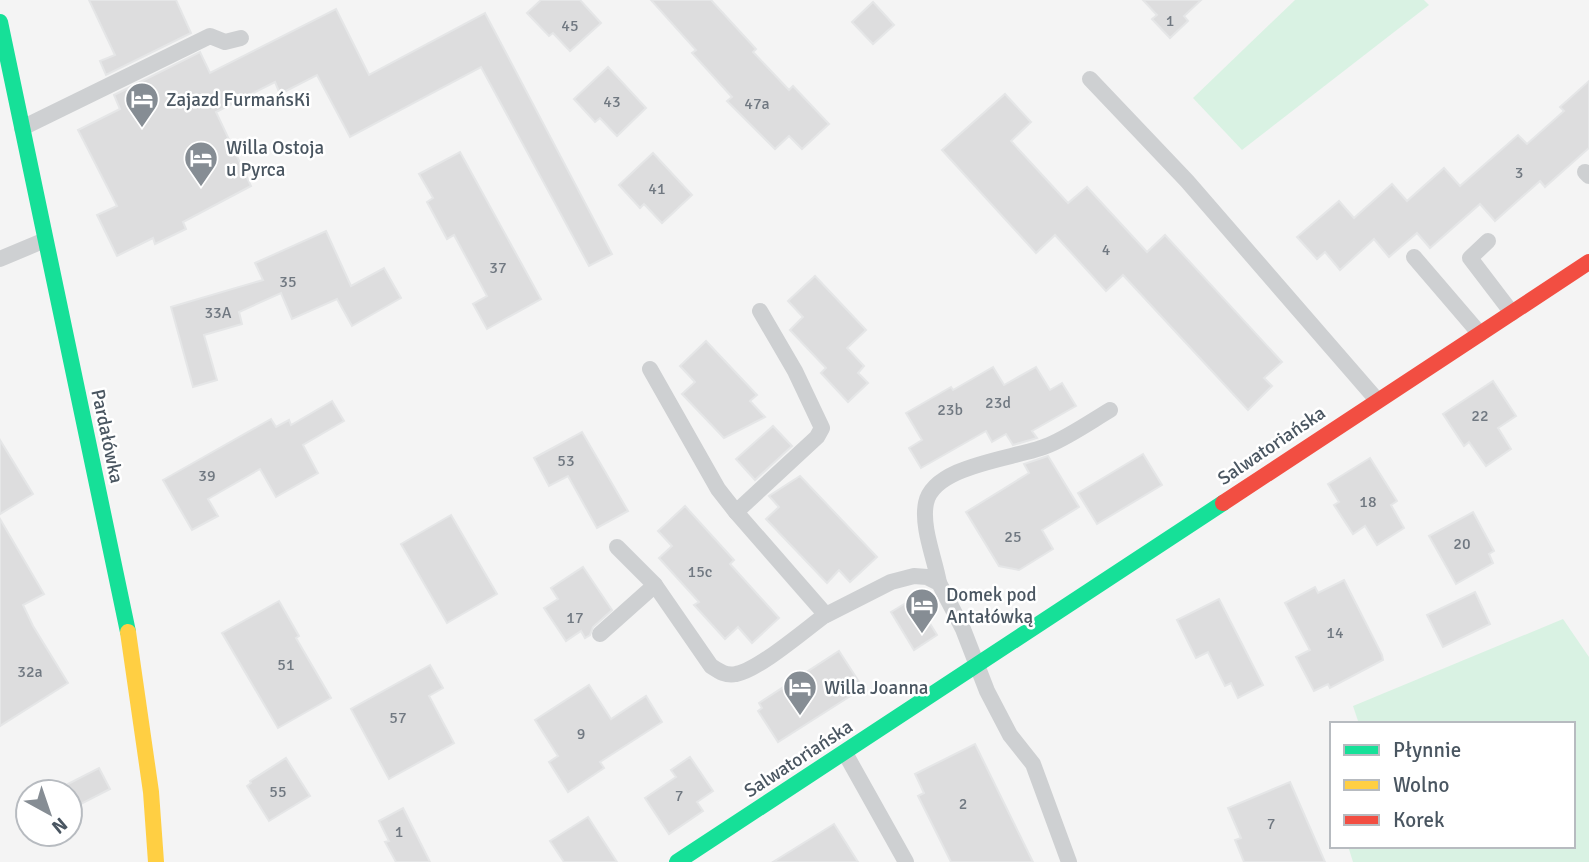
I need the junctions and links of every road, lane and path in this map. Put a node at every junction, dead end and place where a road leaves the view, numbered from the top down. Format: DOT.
graph roads {
  1 [pos="0,22"];
  2 [pos="241,38"];
  3 [pos="1090,79"];
  4 [pos="22,128"];
  5 [pos="45,240"];
  6 [pos="1488,241"];
  7 [pos="1414,257"];
  8 [pos="0,260"];
  9 [pos="1589,262"];
  10 [pos="761,311"];
  11 [pos="1512,313"];
  12 [pos="1480,334"];
  13 [pos="650,369"];
  14 [pos="1377,400"];
  15 [pos="1110,411"];
  16 [pos="736,512"];
  17 [pos="617,547"];
  18 [pos="939,583"];
  19 [pos="655,585"];
  20 [pos="828,614"];
  21 [pos="600,634"];
  22 [pos="977,665"];
  23 [pos="845,753"];
  24 [pos="156,862"];
  25 [pos="677,862"];
  26 [pos="906,862"];
  27 [pos="1069,862"];
  1 -- 4 [label="street, Pardałówka"];
  2 -- 4 [label="lane"];
  3 -- 14 [label="lane"];
  4 -- 5 [label="street, Pardałówka"];
  5 -- 8 [label="lane"];
  5 -- 24 [label="street, Pardałówka"];
  6 -- 11 [label="lane"];
  7 -- 12 [label="lane"];
  9 -- 11 [label="street, Salwatoriańska"];
  10 -- 16 [label="lane"];
  11 -- 12 [label="street, Salwatoriańska"];
  12 -- 14 [label="street, Salwatoriańska"];
  13 -- 16 [label="lane"];
  14 -- 22 [label="street, Salwatoriańska"];
  15 -- 18 [label="lane"];
  16 -- 20 [label="lane"];
  17 -- 19 [label="lane"];
  18 -- 20 [label="lane"];
  18 -- 22 [label="lane"];
  19 -- 20 [label="lane"];
  19 -- 21 [label="lane"];
  22 -- 23 [label="street, Salwatoriańska"];
  22 -- 27 [label="lane"];
  23 -- 25 [label="street, Salwatoriańska"];
  23 -- 26 [label="lane"];
}
